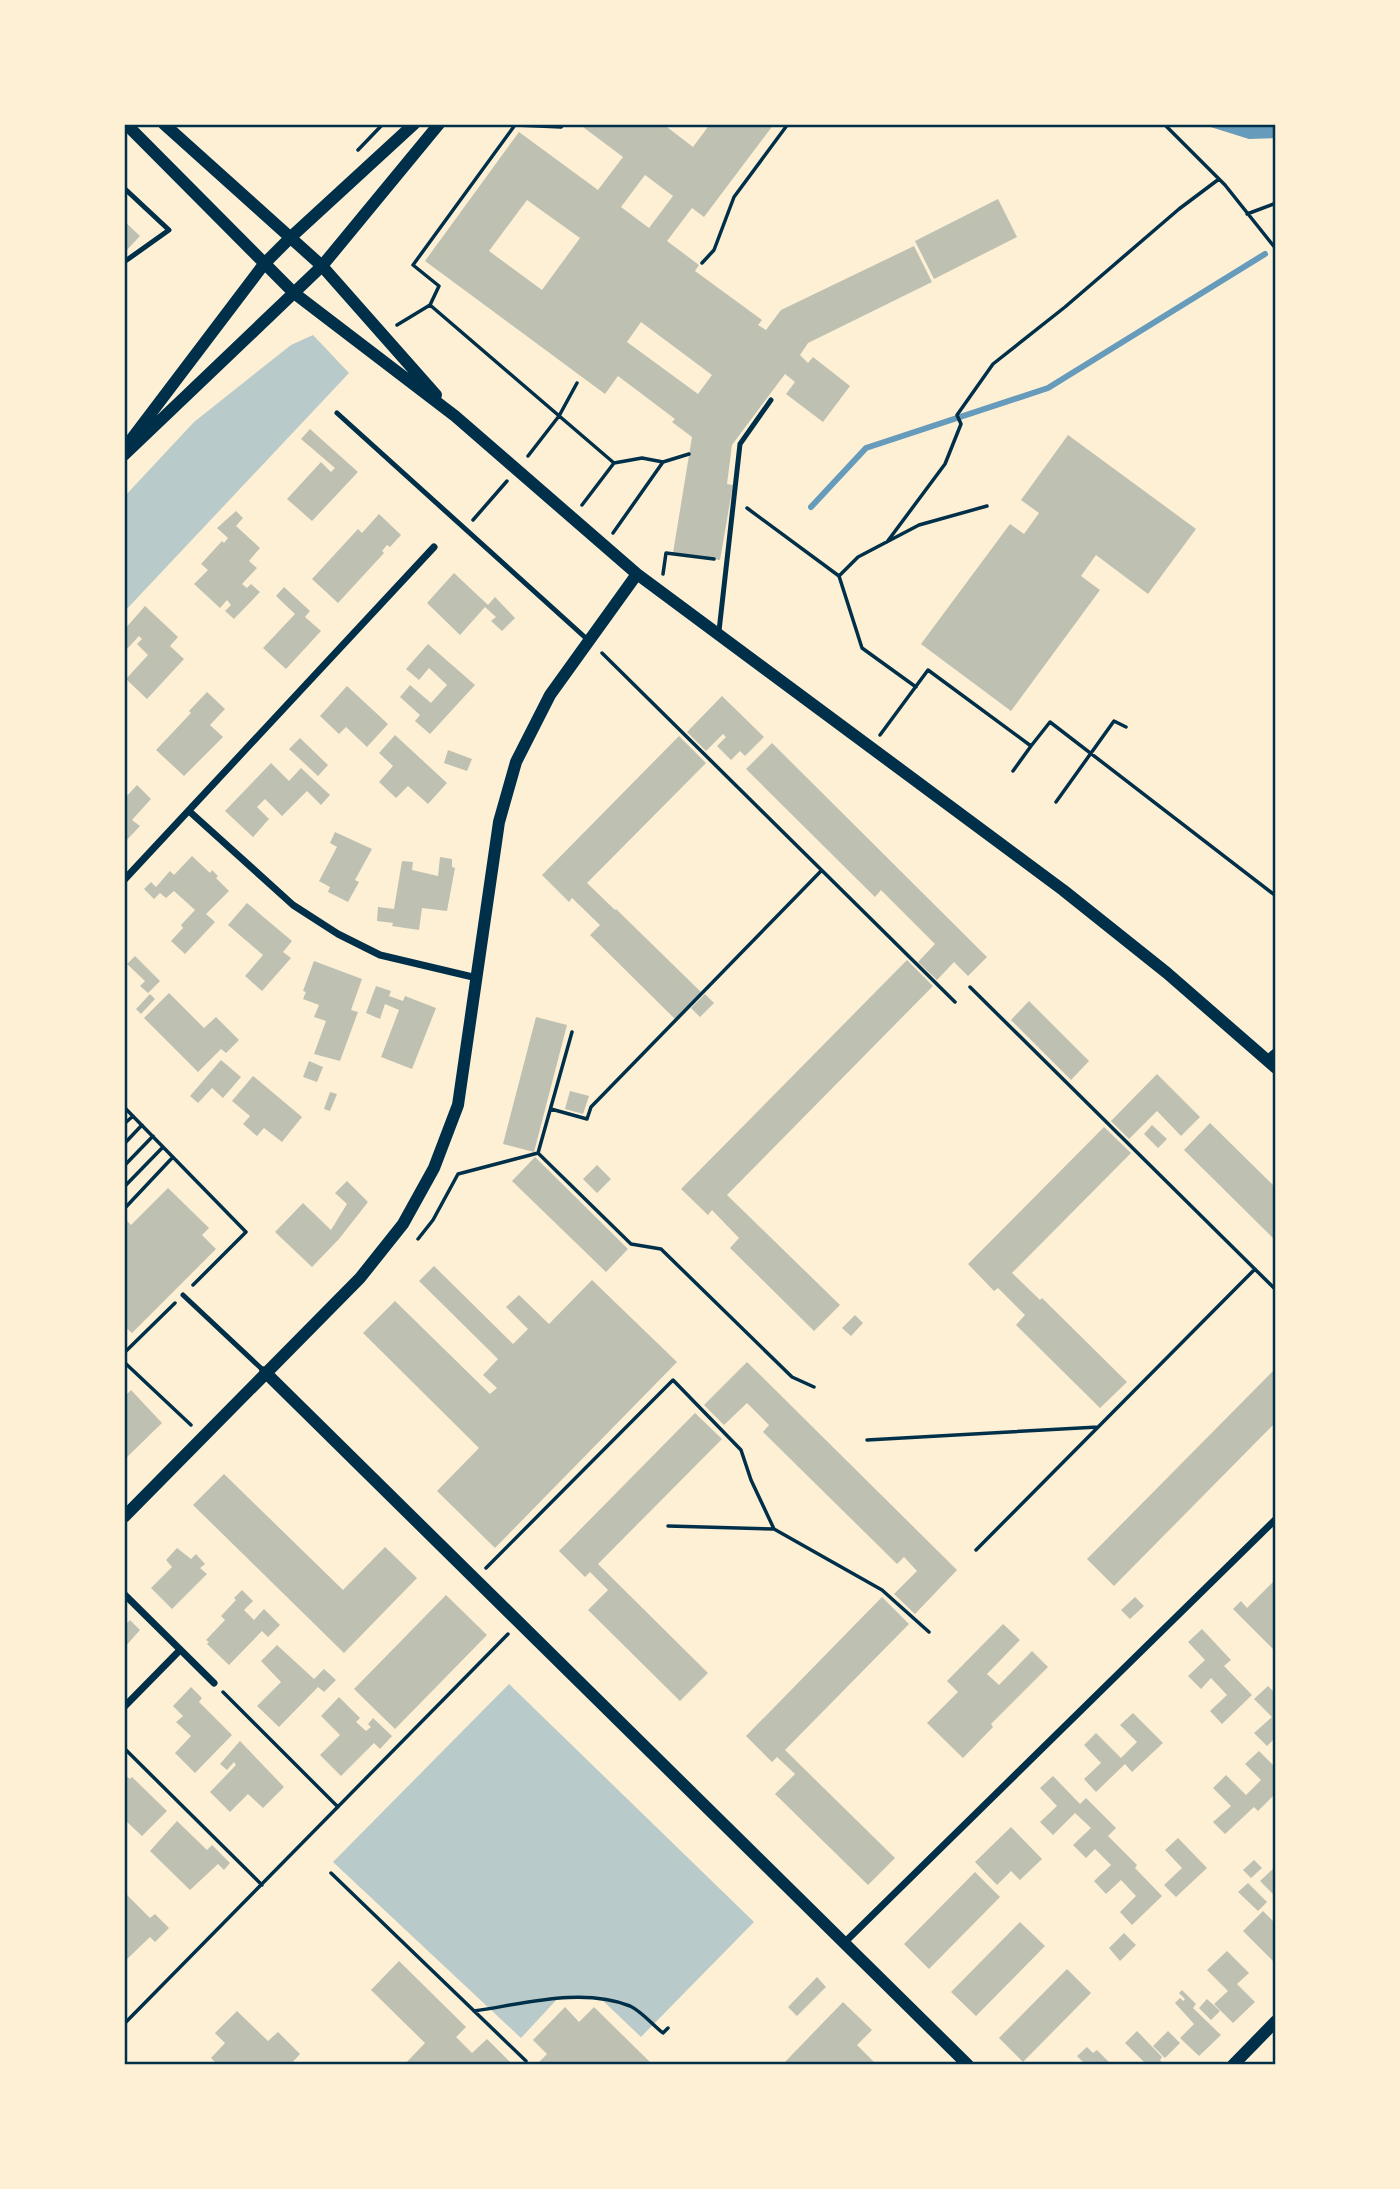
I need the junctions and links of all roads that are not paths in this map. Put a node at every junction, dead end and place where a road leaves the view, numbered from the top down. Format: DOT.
graph roads {
  1 [pos="126,124"];
  2 [pos="164,124"];
  3 [pos="414,124"];
  4 [pos="439,124"];
  5 [pos="124,188"];
  6 [pos="291,237"];
  7 [pos="124,262"];
  8 [pos="264,264"];
  9 [pos="322,266"];
  10 [pos="294,293"];
  11 [pos="771,400"];
  12 [pos="337,413"];
  13 [pos="455,416"];
  14 [pos="124,448"];
  15 [pos="124,455"];
  16 [pos="434,547"];
  17 [pos="637,574"];
  18 [pos="719,634"];
  19 [pos="588,640"];
  20 [pos="188,811"];
  21 [pos="124,880"];
  22 [pos="478,978"];
  23 [pos="1273,1059"];
  24 [pos="183,1295"];
  25 [pos="265,1372"];
  26 [pos="124,1517"];
  27 [pos="1276,1519"];
  28 [pos="124,1594"];
  29 [pos="180,1650"];
  30 [pos="214,1684"];
  31 [pos="124,1707"];
  32 [pos="844,1943"];
  33 [pos="1276,2021"];
  34 [pos="968,2065"];
  35 [pos="1233,2065"];
  1 -- 8 [label="street"];
  2 -- 6 [label="street"];
  3 -- 6 [label="street"];
  4 -- 9 [label="street"];
  5 -- 7 [label="lane"];
  6 -- 8 [label="street"];
  6 -- 9 [label="street"];
  8 -- 10 [label="street"];
  8 -- 14 [label="street"];
  9 -- 10 [label="street"];
  9 -- 13 [label="street"];
  10 -- 13 [label="street"];
  10 -- 15 [label="street"];
  11 -- 18 [label="lane"];
  12 -- 19 [label="lane"];
  13 -- 17 [label="street"];
  16 -- 20 [label="street"];
  17 -- 18 [label="street"];
  17 -- 19 [label="street"];
  18 -- 23 [label="street"];
  19 -- 22 [label="street"];
  20 -- 21 [label="street"];
  20 -- 22 [label="street"];
  22 -- 25 [label="street"];
  24 -- 25 [label="lane"];
  25 -- 26 [label="street"];
  25 -- 32 [label="street"];
  27 -- 32 [label="street"];
  28 -- 29 [label="street"];
  29 -- 30 [label="street"];
  29 -- 31 [label="street"];
  32 -- 34 [label="street"];
  33 -- 35 [label="street"];
}
